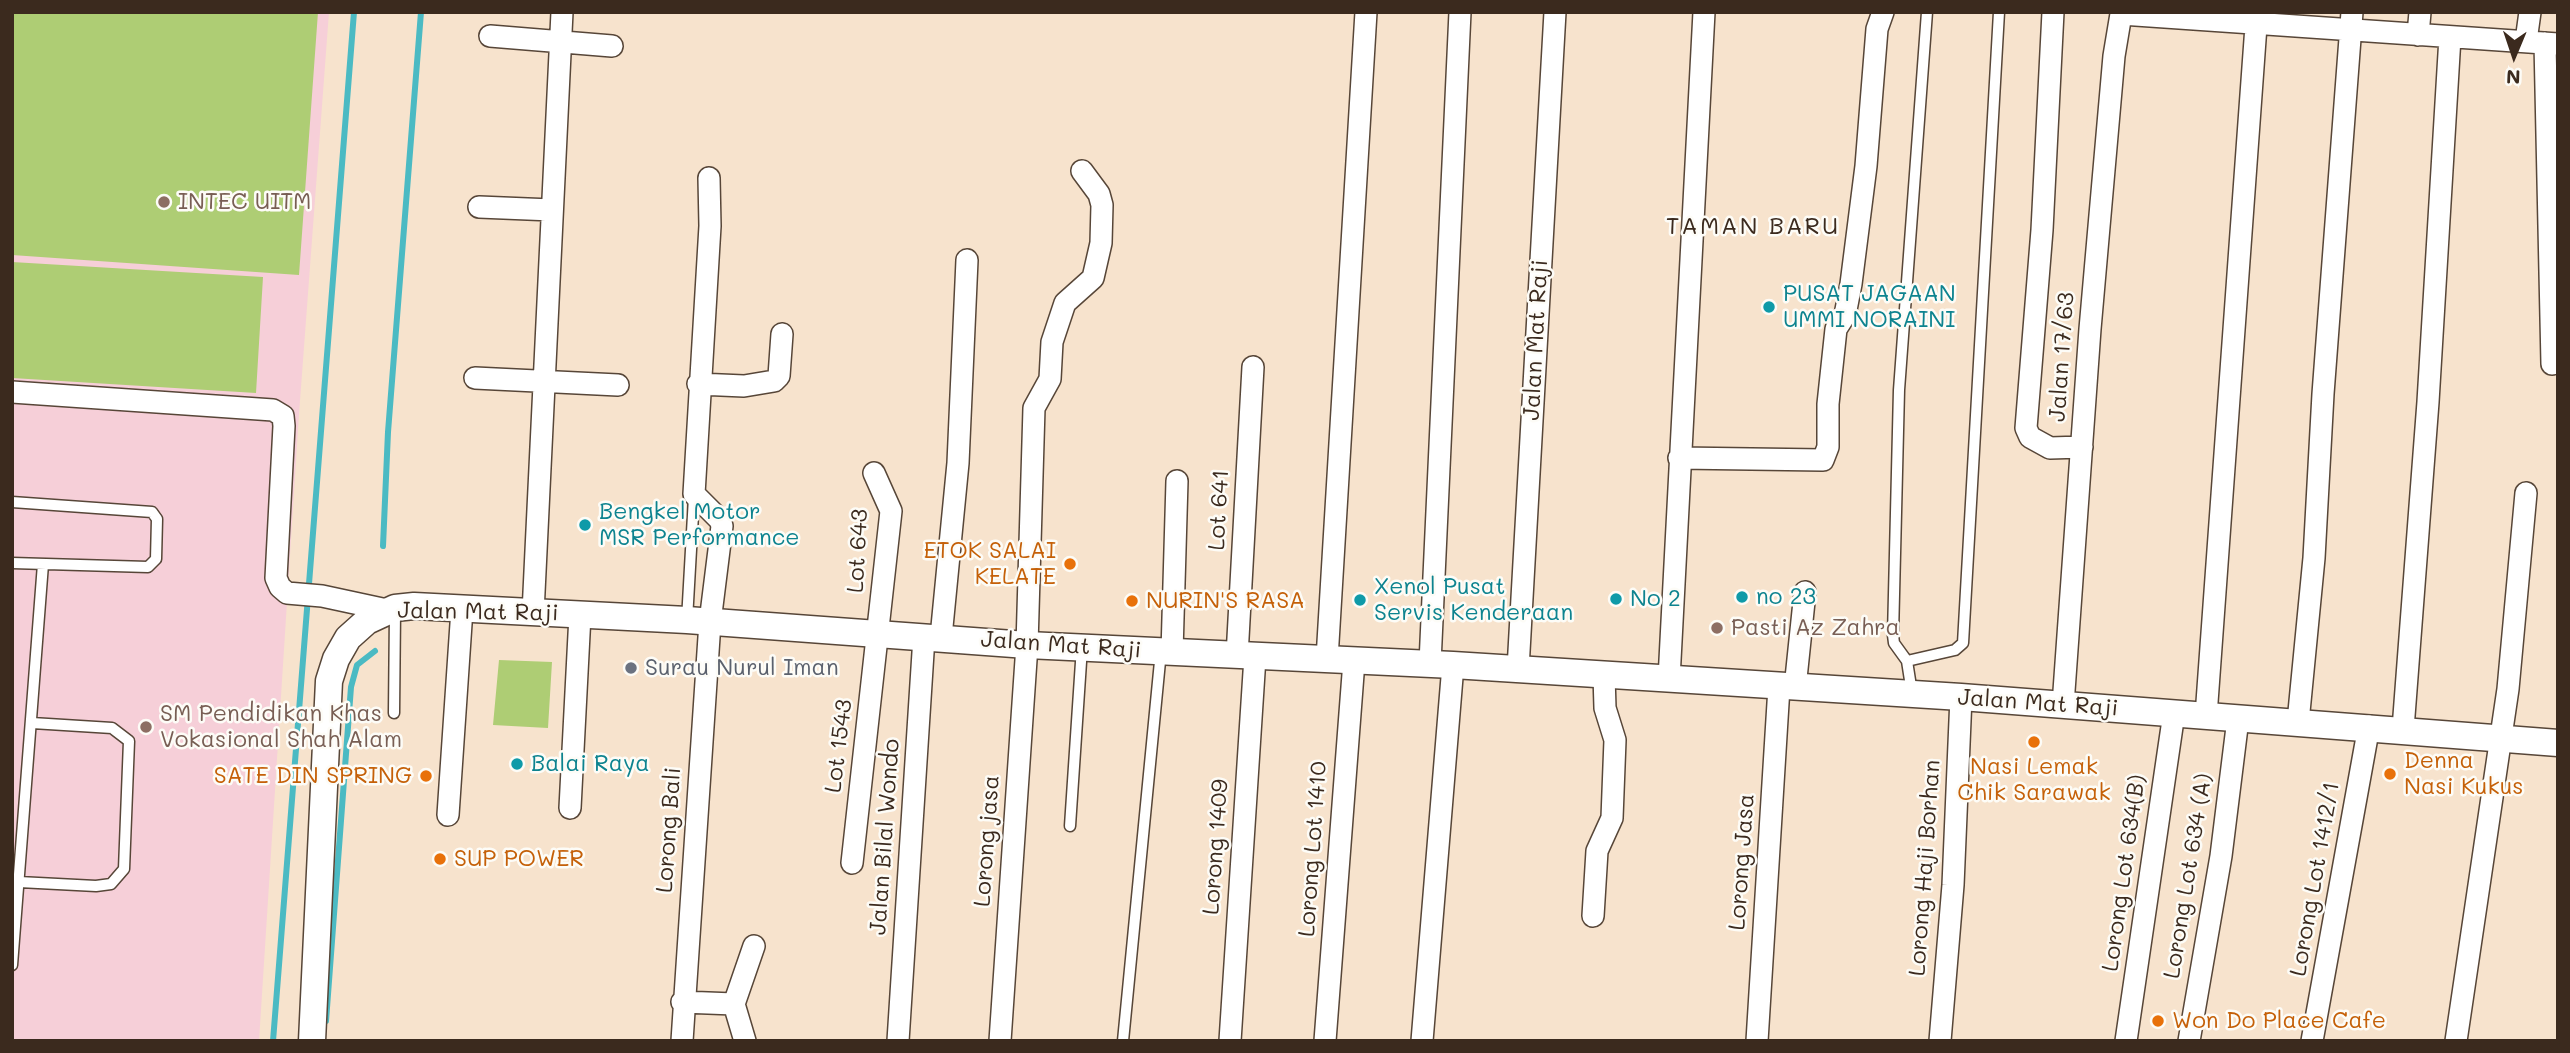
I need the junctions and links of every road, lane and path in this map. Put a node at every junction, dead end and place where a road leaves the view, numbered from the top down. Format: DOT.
graph roads {
  1 [pos="562,12"];
  2 [pos="1366,12"];
  3 [pos="1460,12"];
  4 [pos="1555,12"];
  5 [pos="1704,12"];
  6 [pos="1883,12"];
  7 [pos="1927,12"];
  8 [pos="1999,12"];
  9 [pos="2053,12"];
  10 [pos="2420,12"];
  11 [pos="2530,12"];
  12 [pos="2119,13"];
  13 [pos="2148,14"];
  14 [pos="2256,17"];
  15 [pos="2351,21"];
  16 [pos="2418,35"];
  17 [pos="490,36"];
  18 [pos="2450,37"];
  19 [pos="561,41"];
  20 [pos="2543,43"];
  21 [pos="612,46"];
  22 [pos="1082,171"];
  23 [pos="709,178"];
  24 [pos="479,207"];
  25 [pos="552,210"];
  26 [pos="967,260"];
  27 [pos="782,334"];
  28 [pos="2553,364"];
  29 [pos="1253,367"];
  30 [pos="475,378"];
  31 [pos="544,382"];
  32 [pos="698,384"];
  33 [pos="618,385"];
  34 [pos="12,392"];
  35 [pos="2082,447"];
  36 [pos="1679,458"];
  37 [pos="874,473"];
  38 [pos="1177,481"];
  39 [pos="2526,493"];
  40 [pos="694,494"];
  41 [pos="12,502"];
  42 [pos="12,563"];
  43 [pos="43,564"];
  44 [pos="1805,592"];
  45 [pos="391,609"];
  46 [pos="463,609"];
  47 [pos="533,613"];
  48 [pos="580,615"];
  49 [pos="698,621"];
  50 [pos="879,634"];
  51 [pos="932,637"];
  52 [pos="1027,645"];
  53 [pos="1082,647"];
  54 [pos="1167,652"];
  55 [pos="1246,657"];
  56 [pos="1326,659"];
  57 [pos="1353,661"];
  58 [pos="1908,662"];
  59 [pos="1441,664"];
  60 [pos="1518,669"];
  61 [pos="1604,674"];
  62 [pos="1669,679"];
  63 [pos="1787,688"];
  64 [pos="1912,695"];
  65 [pos="1961,697"];
  66 [pos="2063,705"];
  67 [pos="394,713"];
  68 [pos="2174,713"];
  69 [pos="2206,716"];
  70 [pos="2238,719"];
  71 [pos="2298,722"];
  72 [pos="32,723"];
  73 [pos="2369,726"];
  74 [pos="2403,729"];
  75 [pos="2500,739"];
  76 [pos="2558,743"];
  77 [pos="570,808"];
  78 [pos="448,815"];
  79 [pos="1070,826"];
  80 [pos="852,863"];
  81 [pos="19,882"];
  82 [pos="1593,916"];
  83 [pos="754,946"];
  84 [pos="13,955"];
  85 [pos="12,965"];
  86 [pos="682,1002"];
  87 [pos="734,1004"];
  88 [pos="312,1041"];
  89 [pos="682,1041"];
  90 [pos="746,1041"];
  91 [pos="898,1041"];
  92 [pos="1000,1041"];
  93 [pos="1123,1041"];
  94 [pos="1230,1041"];
  95 [pos="1325,1041"];
  96 [pos="1422,1041"];
  97 [pos="1757,1041"];
  98 [pos="1940,1041"];
  99 [pos="2126,1041"];
  100 [pos="2189,1041"];
  101 [pos="2312,1041"];
  102 [pos="2456,1041"];
  1 -- 19 [label="street"];
  2 -- 56 [label="street"];
  3 -- 59 [label="street"];
  4 -- 60 [label="street, Jalan Mat Raji"];
  5 -- 36 [label="street"];
  6 -- 36 [label="street"];
  7 -- 58 [label="lane"];
  8 -- 58 [label="lane"];
  9 -- 35 [label="street"];
  10 -- 16 [label="street"];
  11 -- 20 [label="street"];
  12 -- 13 [label="street"];
  12 -- 35 [label="street, Jalan 17/63"];
  13 -- 14 [label="street"];
  14 -- 15 [label="street"];
  14 -- 69 [label="street"];
  15 -- 16 [label="street"];
  15 -- 71 [label="street"];
  16 -- 18 [label="street"];
  17 -- 19 [label="street"];
  18 -- 20 [label="street"];
  18 -- 74 [label="street"];
  19 -- 21 [label="street"];
  19 -- 25 [label="street"];
  20 -- 28 [label="street"];
  22 -- 52 [label="street, Lorong jasa"];
  23 -- 32 [label="street"];
  24 -- 25 [label="street"];
  25 -- 31 [label="street"];
  26 -- 51 [label="street"];
  27 -- 32 [label="street"];
  29 -- 55 [label="street, Lot 641"];
  30 -- 31 [label="street"];
  31 -- 33 [label="street"];
  31 -- 47 [label="street"];
  32 -- 40 [label="street"];
  34 -- 45 [label="street"];
  35 -- 66 [label="street, Jalan 17/63"];
  36 -- 62 [label="street"];
  37 -- 50 [label="street, Lot 643"];
  38 -- 54 [label="street"];
  39 -- 75 [label="street"];
  40 -- 49 [label="lane"];
  40 -- 49 [label="street, Lorong Bali"];
  41 -- 43 [label="lane"];
  42 -- 43 [label="lane"];
  43 -- 72 [label="lane"];
  44 -- 63 [label="street, Lorong Jasa"];
  45 -- 46 [label="street, Jalan Mat Raji"];
  45 -- 67 [label="lane"];
  45 -- 88 [label="street, Jalan Mat Raji"];
  46 -- 47 [label="street, Jalan Mat Raji"];
  46 -- 78 [label="street"];
  47 -- 48 [label="street, Jalan Mat Raji"];
  48 -- 49 [label="street, Jalan Mat Raji"];
  48 -- 77 [label="street"];
  49 -- 50 [label="street, Jalan Mat Raji"];
  49 -- 86 [label="street, Lorong Bali"];
  50 -- 51 [label="street, Jalan Mat Raji"];
  50 -- 80 [label="street, Lot 1543"];
  51 -- 52 [label="street, Jalan Mat Raji"];
  51 -- 91 [label="street, Jalan Bilal Wondo"];
  52 -- 53 [label="street, Jalan Mat Raji"];
  52 -- 92 [label="street, Lorong jasa"];
  53 -- 54 [label="street, Jalan Mat Raji"];
  53 -- 79 [label="lane"];
  54 -- 55 [label="street, Jalan Mat Raji"];
  54 -- 93 [label="lane"];
  55 -- 56 [label="street, Jalan Mat Raji"];
  55 -- 94 [label="street, Lorong 1409"];
  56 -- 57 [label="street, Jalan Mat Raji"];
  57 -- 59 [label="street, Jalan Mat Raji"];
  57 -- 95 [label="street, Lorong Lot 1410"];
  58 -- 64 [label="lane"];
  59 -- 60 [label="street, Jalan Mat Raji"];
  59 -- 96 [label="street"];
  60 -- 61 [label="street, Jalan Mat Raji"];
  61 -- 62 [label="street, Jalan Mat Raji"];
  61 -- 82 [label="street"];
  62 -- 63 [label="street, Jalan Mat Raji"];
  63 -- 64 [label="street, Jalan Mat Raji"];
  63 -- 97 [label="street, Lorong Jasa"];
  64 -- 65 [label="street, Jalan Mat Raji"];
  65 -- 66 [label="street, Jalan Mat Raji"];
  65 -- 98 [label="street, Lorong Haji Borhan"];
  66 -- 68 [label="street, Jalan Mat Raji"];
  68 -- 69 [label="street, Jalan Mat Raji"];
  68 -- 99 [label="street, Lorong Lot 634(B)"];
  69 -- 70 [label="street, Jalan Mat Raji"];
  70 -- 71 [label="street, Jalan Mat Raji"];
  70 -- 100 [label="street, Lorong Lot 634 (A)"];
  71 -- 73 [label="street, Jalan Mat Raji"];
  72 -- 81 [label="lane"];
  72 -- 81 [label="lane"];
  73 -- 74 [label="street, Jalan Mat Raji"];
  73 -- 101 [label="street, Lorong Lot 1412/1"];
  74 -- 75 [label="street, Jalan Mat Raji"];
  75 -- 76 [label="street, Jalan Mat Raji"];
  75 -- 102 [label="street"];
  81 -- 84 [label="lane"];
  83 -- 87 [label="street"];
  84 -- 85 [label="lane"];
  86 -- 87 [label="street"];
  86 -- 89 [label="street, Lorong Bali"];
  87 -- 90 [label="street"];
}
